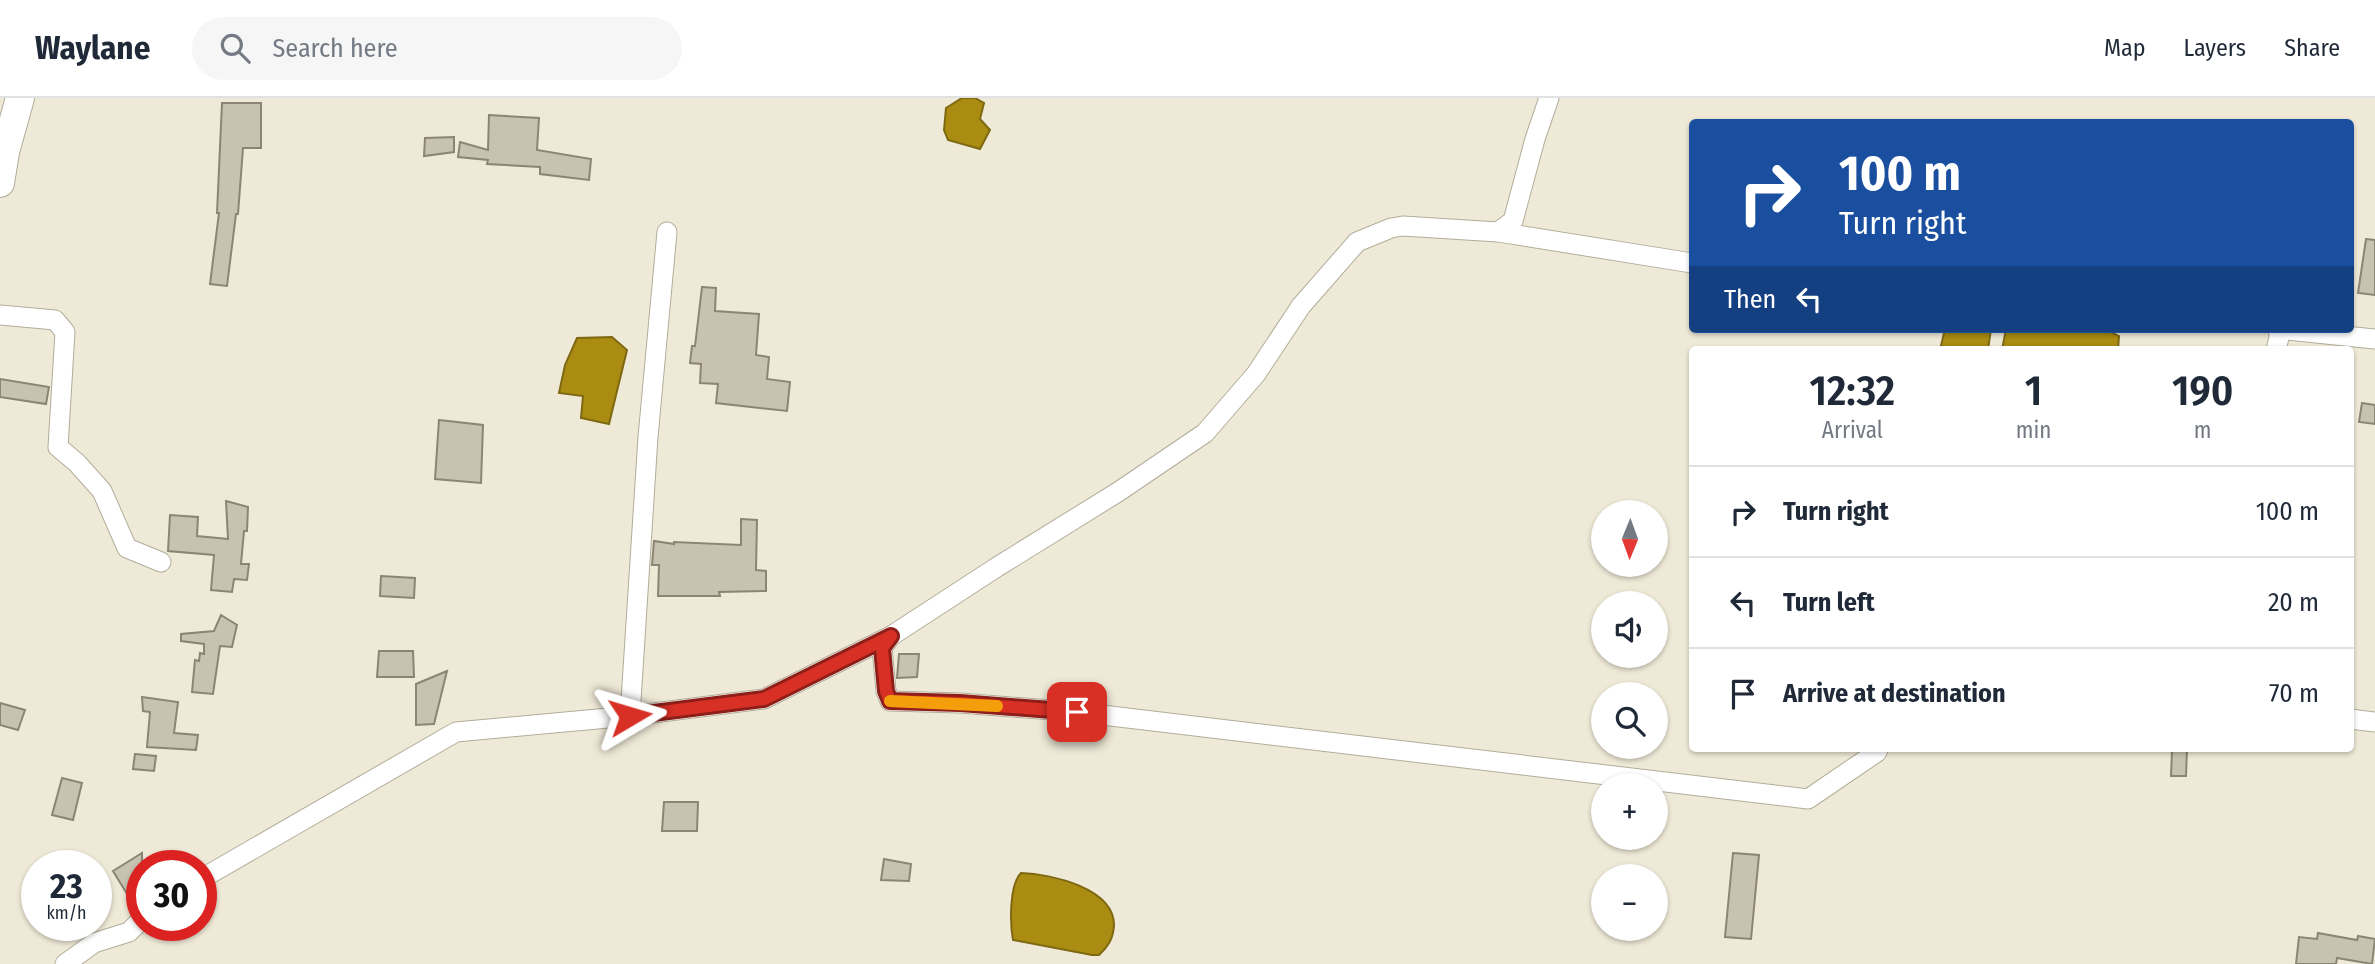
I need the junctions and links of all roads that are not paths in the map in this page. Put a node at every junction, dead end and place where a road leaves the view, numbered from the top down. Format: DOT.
graph roads {
  1 [pos="20,98"];
  2 [pos="1549,98"];
  3 [pos="0,183"];
  4 [pos="667,232"];
  5 [pos="1498,232"];
  6 [pos="1689,263"];
  7 [pos="0,315"];
  8 [pos="2317,333"];
  9 [pos="2375,339"];
  10 [pos="160,562"];
  11 [pos="891,636"];
  12 [pos="630,716"];
  13 [pos="2354,719"];
  14 [pos="2375,722"];
  15 [pos="1877,752"];
  16 [pos="217,870"];
  17 [pos="126,933"];
  18 [pos="65,964"];
  1 -- 3 [label="street"];
  2 -- 5 [label="street"];
  4 -- 12 [label="street"];
  5 -- 6 [label="street"];
  5 -- 11 [label="street"];
  7 -- 10 [label="street"];
  8 -- 9 [label="street"];
  11 -- 12 [label="street"];
  11 -- 15 [label="street"];
  12 -- 16 [label="street"];
  13 -- 14 [label="street"];
  17 -- 18 [label="street"];
}
